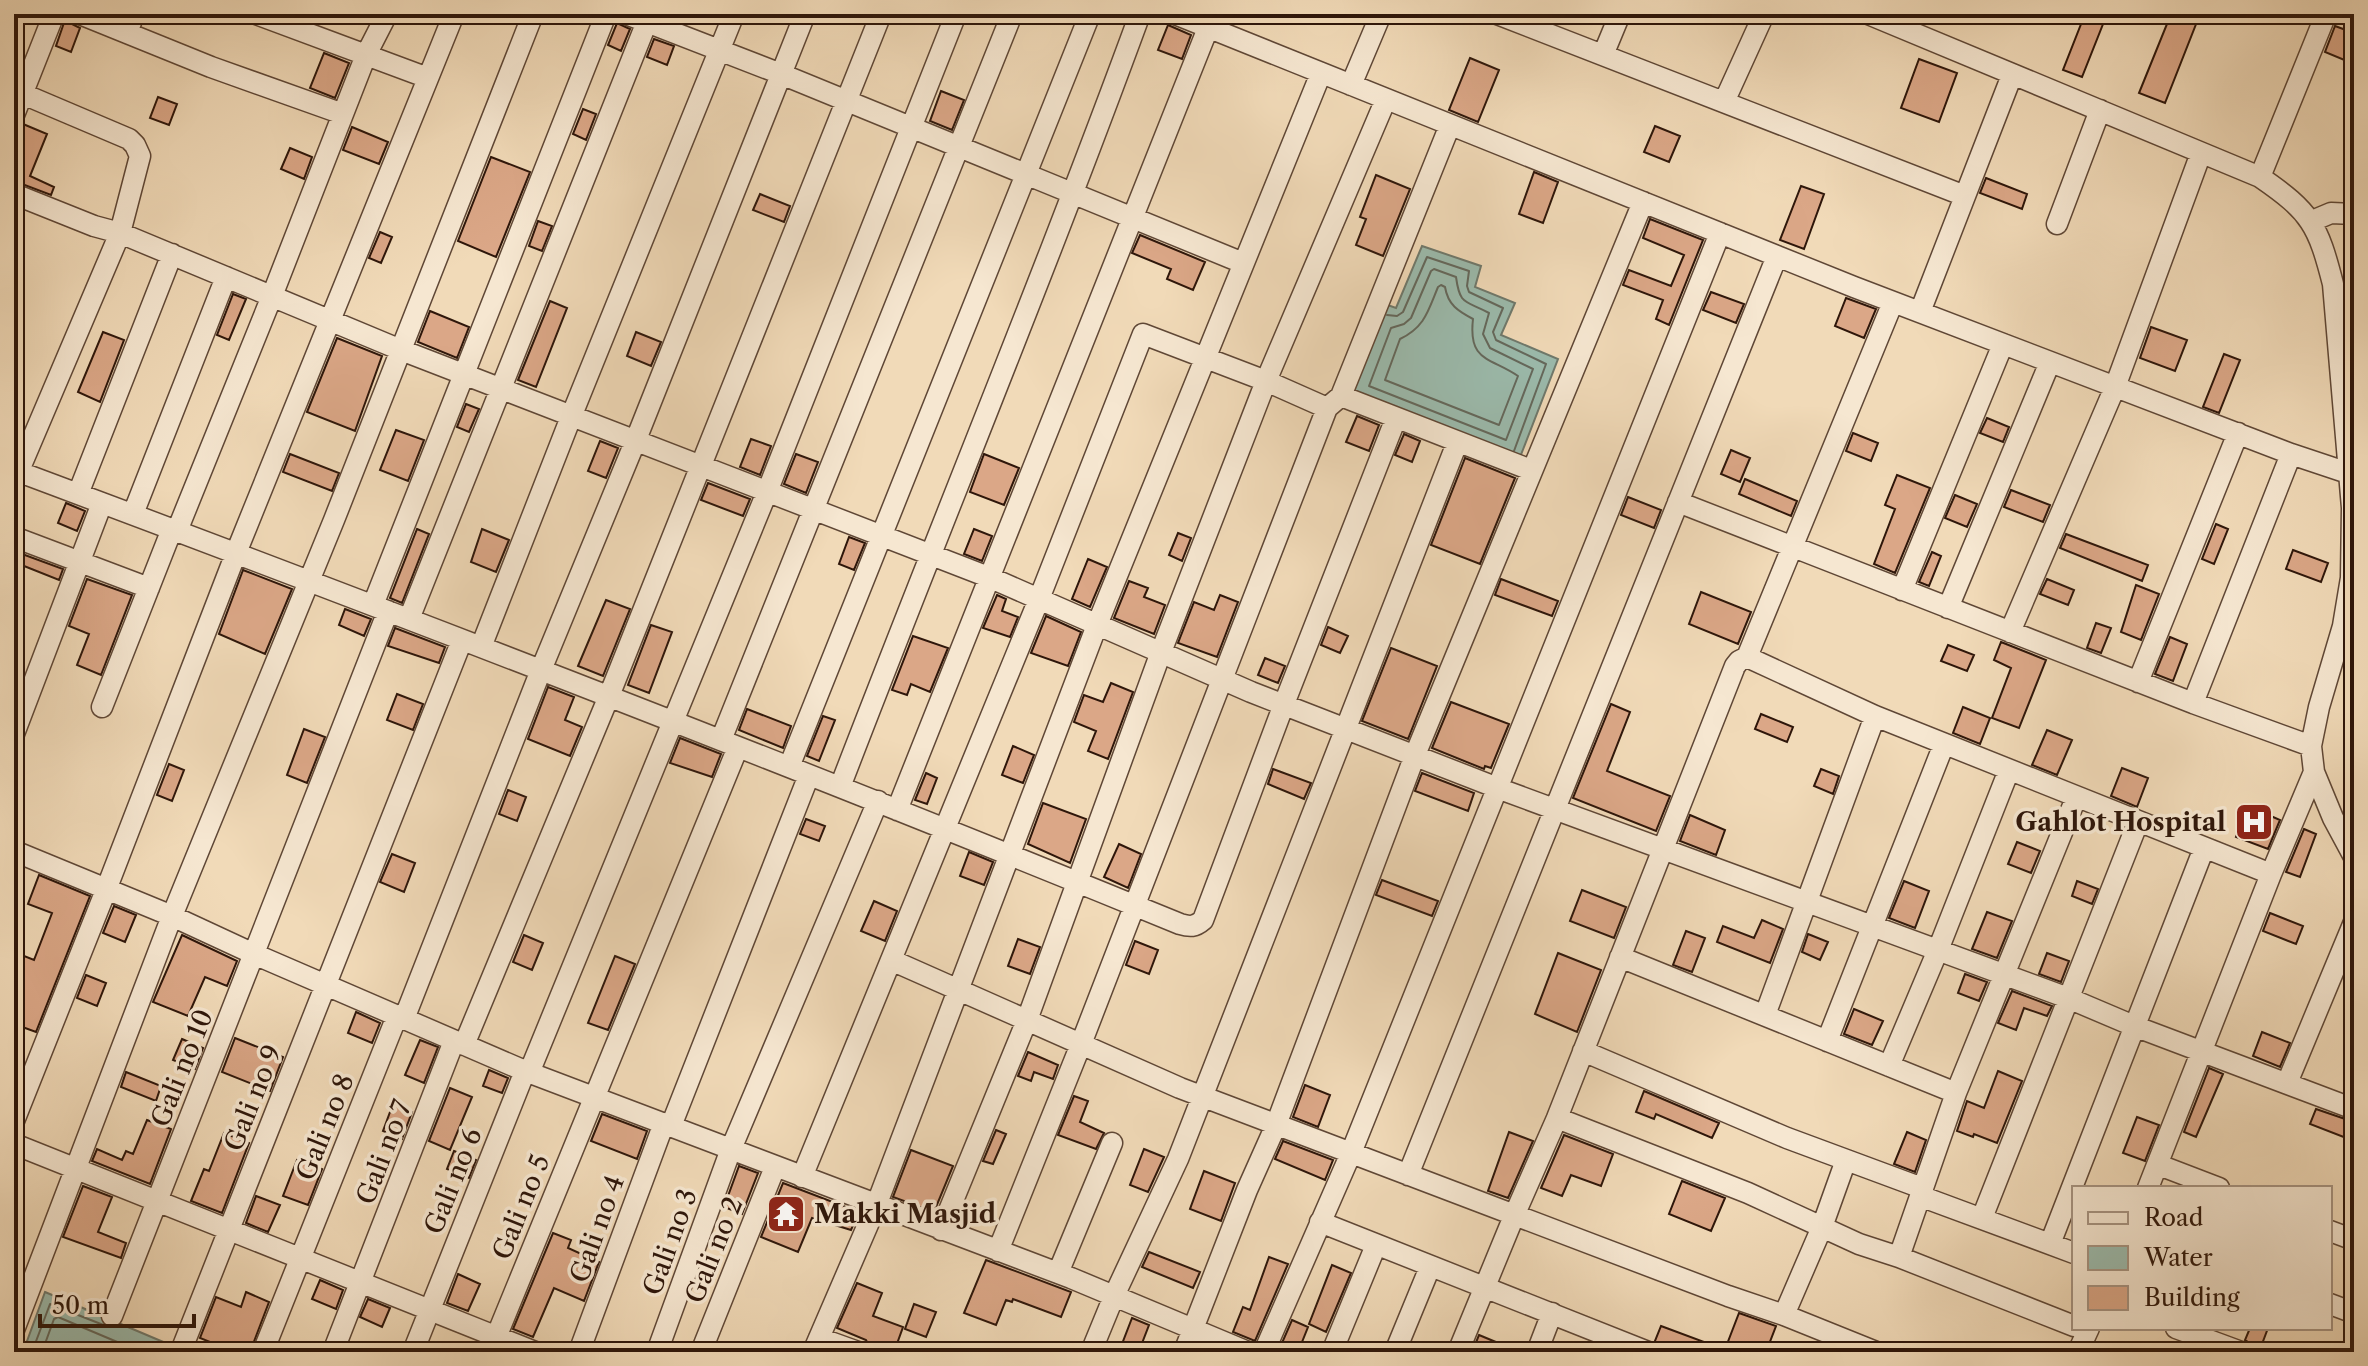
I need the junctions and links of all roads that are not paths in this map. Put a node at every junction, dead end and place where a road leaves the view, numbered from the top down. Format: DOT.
graph roads {
  1 [pos="54,14"];
  2 [pos="80,14"];
  3 [pos="256,14"];
  4 [pos="387,14"];
  5 [pos="454,14"];
  6 [pos="533,14"];
  7 [pos="606,14"];
  8 [pos="626,14"];
  9 [pos="734,14"];
  10 [pos="805,14"];
  11 [pos="881,14"];
  12 [pos="956,14"];
  13 [pos="1012,14"];
  14 [pos="1090,14"];
  15 [pos="1140,14"];
  16 [pos="1175,14"];
  17 [pos="1381,14"];
  18 [pos="1497,14"];
  19 [pos="1620,14"];
  20 [pos="1764,14"];
  21 [pos="2326,14"];
  22 [pos="1873,15"];
  23 [pos="649,18"];
  24 [pos="131,24"];
  25 [pos="1208,28"];
  26 [pos="719,50"];
  27 [pos="366,55"];
  28 [pos="1603,55"];
  29 [pos="22,71"];
  30 [pos="1321,73"];
  31 [pos="781,74"];
  32 [pos="2012,75"];
  33 [pos="428,78"];
  34 [pos="1351,85"];
  35 [pos="23,94"];
  36 [pos="1386,99"];
  37 [pos="847,101"];
  38 [pos="1724,102"];
  39 [pos="2100,110"];
  40 [pos="343,114"];
  41 [pos="14,115"];
  42 [pos="1450,125"];
  43 [pos="912,128"];
  44 [pos="960,147"];
  45 [pos="2201,153"];
  46 [pos="1025,174"];
  47 [pos="2260,177"];
  48 [pos="14,194"];
  49 [pos="1074,194"];
  50 [pos="1965,196"];
  51 [pos="1643,202"];
  52 [pos="2354,214"];
  53 [pos="1132,218"];
  54 [pos="2312,221"];
  55 [pos="2057,224"];
  56 [pos="120,233"];
  57 [pos="1720,233"];
  58 [pos="172,254"];
  59 [pos="1777,256"];
  60 [pos="1243,263"];
  61 [pos="226,277"];
  62 [pos="272,296"];
  63 [pos="1893,302"];
  64 [pos="1920,312"];
  65 [pos="2345,319"];
  66 [pos="328,320"];
  67 [pos="2003,344"];
  68 [pos="401,350"];
  69 [pos="1204,357"];
  70 [pos="2050,362"];
  71 [pos="464,375"];
  72 [pos="1266,381"];
  73 [pos="2115,387"];
  74 [pos="501,389"];
  75 [pos="1334,402"];
  76 [pos="571,417"];
  77 [pos="1396,418"];
  78 [pos="2238,433"];
  79 [pos="635,442"];
  80 [pos="1457,443"];
  81 [pos="2291,454"];
  82 [pos="699,466"];
  83 [pos="1531,470"];
  84 [pos="2348,473"];
  85 [pos="15,474"];
  86 [pos="767,492"];
  87 [pos="78,494"];
  88 [pos="1678,502"];
  89 [pos="102,503"];
  90 [pos="2353,508"];
  91 [pos="814,510"];
  92 [pos="133,514"];
  93 [pos="175,530"];
  94 [pos="882,536"];
  95 [pos="14,537"];
  96 [pos="1793,547"];
  97 [pos="236,553"];
  98 [pos="929,554"];
  99 [pos="81,562"];
  100 [pos="991,578"];
  101 [pos="309,580"];
  102 [pos="149,588"];
  103 [pos="1902,590"];
  104 [pos="1039,599"];
  105 [pos="380,608"];
  106 [pos="1948,608"];
  107 [pos="409,619"];
  108 [pos="1097,625"];
  109 [pos="2010,632"];
  110 [pos="472,644"];
  111 [pos="1161,652"];
  112 [pos="1747,657"];
  113 [pos="541,670"];
  114 [pos="1221,679"];
  115 [pos="2138,682"];
  116 [pos="609,696"];
  117 [pos="2193,703"];
  118 [pos="1284,704"];
  119 [pos="102,707"];
  120 [pos="1875,716"];
  121 [pos="673,722"];
  122 [pos="1347,729"];
  123 [pos="14,734"];
  124 [pos="729,743"];
  125 [pos="1944,744"];
  126 [pos="2311,746"];
  127 [pos="1415,755"];
  128 [pos="789,767"];
  129 [pos="2009,770"];
  130 [pos="2314,772"];
  131 [pos="809,775"];
  132 [pos="840,787"];
  133 [pos="1498,787"];
  134 [pos="2076,798"];
  135 [pos="878,801"];
  136 [pos="1554,808"];
  137 [pos="897,810"];
  138 [pos="2138,822"];
  139 [pos="945,829"];
  140 [pos="1662,848"];
  141 [pos="2204,848"];
  142 [pos="14,851"];
  143 [pos="1009,856"];
  144 [pos="2354,857"];
  145 [pos="2271,874"];
  146 [pos="1077,883"];
  147 [pos="106,890"];
  148 [pos="1806,901"];
  149 [pos="1134,905"];
  150 [pos="172,916"];
  151 [pos="2354,922"];
  152 [pos="1873,926"];
  153 [pos="1938,950"];
  154 [pos="254,954"];
  155 [pos="1620,957"];
  156 [pos="891,960"];
  157 [pos="2003,974"];
  158 [pos="326,985"];
  159 [pos="958,989"];
  160 [pos="2068,998"];
  161 [pos="1765,1015"];
  162 [pos="401,1017"];
  163 [pos="1027,1020"];
  164 [pos="2134,1026"];
  165 [pos="1827,1041"];
  166 [pos="459,1043"];
  167 [pos="1081,1044"];
  168 [pos="1583,1051"];
  169 [pos="2203,1052"];
  170 [pos="1889,1066"];
  171 [pos="527,1072"];
  172 [pos="2287,1083"];
  173 [pos="1956,1093"];
  174 [pos="1202,1096"];
  175 [pos="593,1097"];
  176 [pos="2354,1109"];
  177 [pos="1557,1118"];
  178 [pos="14,1121"];
  179 [pos="668,1125"];
  180 [pos="1276,1125"];
  181 [pos="1112,1143"];
  182 [pos="14,1144"];
  183 [pos="731,1149"];
  184 [pos="1351,1153"];
  185 [pos="1846,1160"];
  186 [pos="2159,1165"];
  187 [pos="775,1167"];
  188 [pos="75,1168"];
  189 [pos="1408,1175"];
  190 [pos="802,1177"];
  191 [pos="2072,1186"];
  192 [pos="2149,1186"];
  193 [pos="2214,1186"];
  194 [pos="2072,1187"];
  195 [pos="1921,1192"];
  196 [pos="157,1201"];
  197 [pos="876,1206"];
  198 [pos="1514,1216"];
  199 [pos="1982,1218"];
  200 [pos="1320,1222"];
  201 [pos="1822,1227"];
  202 [pos="229,1229"];
  203 [pos="941,1230"];
  204 [pos="2332,1232"];
  205 [pos="2354,1240"];
  206 [pos="2050,1244"];
  207 [pos="1376,1245"];
  208 [pos="998,1251"];
  209 [pos="2072,1252"];
  210 [pos="1899,1257"];
  211 [pos="301,1258"];
  212 [pos="1430,1267"];
  213 [pos="1058,1273"];
  214 [pos="361,1282"];
  215 [pos="1485,1289"];
  216 [pos="1114,1296"];
  217 [pos="2332,1305"];
  218 [pos="430,1310"];
  219 [pos="1552,1313"];
  220 [pos="2354,1313"];
  221 [pos="1784,1315"];
  222 [pos="112,1316"];
  223 [pos="2072,1324"];
  224 [pos="14,1330"];
  225 [pos="2083,1330"];
  226 [pos="2181,1330"];
  227 [pos="1193,1331"];
  228 [pos="493,1344"];
  229 [pos="816,1345"];
  230 [pos="183,1346"];
  231 [pos="1615,1346"];
  232 [pos="263,1352"];
  233 [pos="333,1352"];
  234 [pos="413,1352"];
  235 [pos="535,1352"];
  236 [pos="579,1352"];
  237 [pos="657,1352"];
  238 [pos="701,1352"];
  239 [pos="858,1352"];
  240 [pos="1091,1352"];
  241 [pos="1184,1352"];
  242 [pos="1248,1352"];
  243 [pos="1264,1352"];
  244 [pos="1332,1352"];
  245 [pos="1395,1352"];
  246 [pos="1458,1352"];
  247 [pos="1537,1352"];
  248 [pos="1648,1352"];
  249 [pos="1876,1352"];
  250 [pos="2078,1352"];
  251 [pos="2241,1352"];
  1 -- 29 [label="street"];
  2 -- 24 [label="street"];
  3 -- 27 [label="street"];
  4 -- 27 [label="street"];
  5 -- 33 [label="street"];
  6 -- 68 [label="street"];
  7 -- 71 [label="street, Gali no 10"];
  8 -- 23 [label="street"];
  9 -- 26 [label="street, Gali no 9"];
  10 -- 31 [label="street, Gali no 8"];
  11 -- 37 [label="street, Gali no 7"];
  12 -- 43 [label="street, Gali no 6"];
  13 -- 44 [label="street, Gali no 5"];
  14 -- 46 [label="street"];
  15 -- 49 [label="street"];
  16 -- 25 [label="street"];
  17 -- 34 [label="street"];
  18 -- 28 [label="street"];
  19 -- 28 [label="street"];
  20 -- 38 [label="street"];
  21 -- 47 [label="street"];
  22 -- 32 [label="street"];
  23 -- 26 [label="street"];
  23 -- 74 [label="street"];
  24 -- 40 [label="street"];
  25 -- 30 [label="street"];
  25 -- 53 [label="street"];
  26 -- 31 [label="street"];
  26 -- 76 [label="street, Gali no 9"];
  27 -- 33 [label="street"];
  27 -- 40 [label="street"];
  28 -- 38 [label="street"];
  29 -- 35 [label="street"];
  30 -- 34 [label="street"];
  30 -- 60 [label="street"];
  31 -- 37 [label="street"];
  31 -- 79 [label="street, Gali no 8"];
  32 -- 39 [label="street"];
  32 -- 50 [label="street"];
  33 -- 66 [label="street"];
  34 -- 36 [label="street"];
  35 -- 41 [label="street"];
  35 -- 56 [label="street"];
  36 -- 42 [label="street"];
  36 -- 72 [label="street"];
  37 -- 43 [label="street"];
  37 -- 82 [label="street, Gali no 7"];
  38 -- 50 [label="street"];
  39 -- 45 [label="street"];
  39 -- 55 [label="street"];
  40 -- 62 [label="street"];
  42 -- 51 [label="street"];
  42 -- 75 [label="street"];
  43 -- 44 [label="street"];
  43 -- 86 [label="street, Gali no 6"];
  44 -- 46 [label="street"];
  44 -- 91 [label="street, Gali no 5"];
  45 -- 47 [label="street"];
  45 -- 73 [label="street"];
  46 -- 49 [label="street"];
  46 -- 94 [label="street"];
  47 -- 54 [label="street"];
  48 -- 56 [label="street"];
  49 -- 53 [label="street"];
  49 -- 98 [label="street"];
  50 -- 64 [label="street"];
  51 -- 57 [label="street"];
  51 -- 83 [label="street"];
  52 -- 54 [label="street"];
  53 -- 60 [label="street"];
  53 -- 100 [label="street"];
  54 -- 65 [label="street"];
  56 -- 58 [label="street"];
  56 -- 85 [label="street"];
  57 -- 59 [label="street"];
  57 -- 133 [label="street"];
  58 -- 61 [label="street"];
  58 -- 87 [label="street"];
  59 -- 63 [label="street"];
  59 -- 88 [label="street"];
  60 -- 69 [label="street"];
  61 -- 62 [label="street"];
  61 -- 92 [label="street"];
  62 -- 66 [label="street"];
  62 -- 93 [label="street"];
  63 -- 64 [label="street"];
  63 -- 96 [label="street"];
  64 -- 67 [label="street"];
  65 -- 84 [label="street"];
  66 -- 68 [label="street"];
  66 -- 97 [label="street"];
  67 -- 70 [label="street"];
  67 -- 103 [label="street"];
  68 -- 71 [label="street"];
  68 -- 101 [label="street"];
  69 -- 72 [label="street"];
  69 -- 104 [label="street"];
  69 -- 108 [label="street"];
  70 -- 73 [label="street"];
  70 -- 106 [label="street"];
  71 -- 74 [label="street"];
  71 -- 105 [label="street, Gali no 10"];
  72 -- 75 [label="street"];
  72 -- 111 [label="street"];
  73 -- 78 [label="street"];
  73 -- 109 [label="street"];
  74 -- 76 [label="street"];
  74 -- 107 [label="street"];
  75 -- 77 [label="street"];
  75 -- 114 [label="street"];
  76 -- 79 [label="street"];
  76 -- 110 [label="street, Gali no 9"];
  77 -- 80 [label="street"];
  77 -- 118 [label="street"];
  78 -- 81 [label="street"];
  78 -- 115 [label="street"];
  79 -- 82 [label="street"];
  79 -- 113 [label="street, Gali no 8"];
  80 -- 83 [label="street"];
  80 -- 122 [label="street"];
  81 -- 84 [label="street"];
  81 -- 117 [label="street"];
  82 -- 86 [label="street"];
  82 -- 116 [label="street, Gali no 7"];
  83 -- 127 [label="street"];
  84 -- 90 [label="street"];
  85 -- 87 [label="street"];
  86 -- 91 [label="street"];
  86 -- 121 [label="street, Gali no 6"];
  87 -- 89 [label="street"];
  88 -- 96 [label="street"];
  88 -- 136 [label="street"];
  89 -- 92 [label="street"];
  89 -- 99 [label="street"];
  90 -- 126 [label="street"];
  91 -- 94 [label="street"];
  91 -- 124 [label="street, Gali no 5"];
  92 -- 93 [label="street"];
  93 -- 97 [label="street"];
  93 -- 102 [label="street"];
  94 -- 98 [label="street"];
  94 -- 128 [label="street"];
  95 -- 99 [label="street"];
  96 -- 103 [label="street"];
  96 -- 112 [label="street"];
  97 -- 101 [label="street"];
  97 -- 147 [label="street"];
  98 -- 100 [label="street"];
  98 -- 132 [label="street"];
  99 -- 102 [label="street"];
  99 -- 123 [label="street"];
  100 -- 104 [label="street"];
  100 -- 137 [label="street"];
  101 -- 105 [label="street"];
  101 -- 150 [label="street"];
  102 -- 119 [label="street"];
  103 -- 106 [label="street"];
  104 -- 108 [label="street"];
  104 -- 139 [label="street"];
  105 -- 107 [label="street"];
  105 -- 154 [label="street, Gali no 10"];
  106 -- 109 [label="street"];
  107 -- 110 [label="street"];
  108 -- 111 [label="street"];
  108 -- 143 [label="street"];
  109 -- 115 [label="street"];
  110 -- 113 [label="street"];
  110 -- 158 [label="street, Gali no 9"];
  111 -- 114 [label="street"];
  111 -- 146 [label="street"];
  112 -- 120 [label="street"];
  112 -- 140 [label="street"];
  113 -- 116 [label="street"];
  113 -- 162 [label="street, Gali no 8"];
  114 -- 118 [label="street"];
  114 -- 149 [label="street"];
  115 -- 117 [label="street"];
  116 -- 121 [label="street"];
  116 -- 166 [label="street, Gali no 7"];
  117 -- 126 [label="street"];
  118 -- 122 [label="street"];
  118 -- 149 [label="street"];
  120 -- 125 [label="street"];
  120 -- 148 [label="street"];
  121 -- 124 [label="street"];
  121 -- 171 [label="street, Gali no 6"];
  122 -- 127 [label="street"];
  122 -- 174 [label="street"];
  124 -- 128 [label="street"];
  124 -- 175 [label="street, Gali no 5"];
  125 -- 129 [label="street"];
  125 -- 152 [label="street"];
  126 -- 130 [label="street"];
  127 -- 133 [label="street"];
  127 -- 180 [label="street"];
  128 -- 131 [label="street"];
  129 -- 134 [label="street"];
  129 -- 153 [label="street"];
  130 -- 144 [label="street"];
  130 -- 145 [label="street"];
  131 -- 132 [label="street"];
  131 -- 179 [label="street, Gali no 4"];
  132 -- 135 [label="street"];
  133 -- 136 [label="street"];
  133 -- 184 [label="street"];
  134 -- 138 [label="street"];
  134 -- 157 [label="street"];
  135 -- 137 [label="street"];
  135 -- 183 [label="street, Gali no 3"];
  136 -- 140 [label="street"];
  136 -- 189 [label="street"];
  137 -- 139 [label="street"];
  138 -- 141 [label="street"];
  138 -- 160 [label="street"];
  139 -- 143 [label="street"];
  139 -- 156 [label="street"];
  140 -- 148 [label="street"];
  140 -- 155 [label="street"];
  141 -- 145 [label="street"];
  141 -- 164 [label="street"];
  142 -- 147 [label="street"];
  143 -- 146 [label="street"];
  143 -- 159 [label="street"];
  145 -- 169 [label="street"];
  146 -- 149 [label="street"];
  146 -- 163 [label="street"];
  147 -- 150 [label="street"];
  147 -- 178 [label="street"];
  148 -- 152 [label="street"];
  148 -- 161 [label="street"];
  149 -- 167 [label="street"];
  150 -- 154 [label="street"];
  150 -- 188 [label="street"];
  151 -- 172 [label="street"];
  152 -- 153 [label="street"];
  152 -- 165 [label="street"];
  153 -- 157 [label="street"];
  153 -- 170 [label="street"];
  154 -- 158 [label="street"];
  154 -- 196 [label="street, Gali no 10"];
  155 -- 161 [label="street"];
  155 -- 168 [label="street"];
  156 -- 159 [label="street"];
  156 -- 190 [label="street"];
  157 -- 160 [label="street"];
  157 -- 173 [label="street"];
  158 -- 162 [label="street"];
  158 -- 202 [label="street, Gali no 9"];
  159 -- 163 [label="street"];
  159 -- 197 [label="street"];
  160 -- 164 [label="street"];
  160 -- 199 [label="street"];
  161 -- 165 [label="street"];
  162 -- 166 [label="street"];
  162 -- 211 [label="street, Gali no 8"];
  163 -- 167 [label="street"];
  163 -- 203 [label="street"];
  164 -- 169 [label="street"];
  164 -- 191 [label="street"];
  165 -- 170 [label="street"];
  166 -- 171 [label="street"];
  166 -- 214 [label="street, Gali no 7"];
  167 -- 174 [label="street"];
  167 -- 208 [label="street"];
  168 -- 177 [label="street"];
  168 -- 185 [label="street"];
  169 -- 172 [label="street"];
  169 -- 186 [label="street"];
  170 -- 173 [label="street"];
  171 -- 175 [label="street"];
  171 -- 218 [label="street, Gali no 6"];
  172 -- 176 [label="street"];
  173 -- 195 [label="street"];
  174 -- 180 [label="street"];
  174 -- 216 [label="street"];
  175 -- 179 [label="street"];
  175 -- 228 [label="street, Gali no 5"];
  177 -- 198 [label="street"];
  177 -- 201 [label="street"];
  179 -- 183 [label="street"];
  179 -- 236 [label="street, Gali no 4"];
  180 -- 184 [label="street"];
  180 -- 227 [label="street"];
  181 -- 213 [label="street"];
  182 -- 188 [label="street"];
  183 -- 187 [label="street"];
  183 -- 237 [label="street, Gali no 3"];
  184 -- 189 [label="street"];
  184 -- 200 [label="street"];
  185 -- 195 [label="street"];
  185 -- 201 [label="street"];
  186 -- 192 [label="street"];
  186 -- 193 [label="street"];
  187 -- 190 [label="street"];
  187 -- 238 [label="street, Gali no 2"];
  188 -- 196 [label="street"];
  188 -- 224 [label="street"];
  189 -- 198 [label="street"];
  190 -- 197 [label="street"];
  194 -- 206 [label="street"];
  195 -- 199 [label="street"];
  195 -- 210 [label="street"];
  196 -- 202 [label="street"];
  196 -- 222 [label="street, Gali no 10"];
  197 -- 203 [label="street"];
  197 -- 229 [label="street"];
  198 -- 215 [label="street"];
  198 -- 221 [label="street"];
  199 -- 206 [label="street"];
  200 -- 207 [label="street"];
  200 -- 243 [label="street"];
  201 -- 210 [label="street"];
  201 -- 221 [label="street"];
  202 -- 211 [label="street"];
  202 -- 230 [label="street, Gali no 9"];
  203 -- 208 [label="street"];
  204 -- 205 [label="street"];
  206 -- 209 [label="street"];
  207 -- 212 [label="street"];
  207 -- 244 [label="street"];
  208 -- 213 [label="street"];
  210 -- 223 [label="street"];
  211 -- 214 [label="street"];
  211 -- 232 [label="street, Gali no 8"];
  212 -- 215 [label="street"];
  212 -- 245 [label="street"];
  213 -- 216 [label="street"];
  214 -- 218 [label="street"];
  214 -- 233 [label="street, Gali no 7"];
  215 -- 219 [label="street"];
  215 -- 246 [label="street"];
  216 -- 227 [label="street"];
  216 -- 240 [label="street"];
  217 -- 220 [label="street"];
  218 -- 228 [label="street"];
  218 -- 234 [label="street, Gali no 6"];
  219 -- 231 [label="street"];
  219 -- 247 [label="street"];
  221 -- 249 [label="street"];
  225 -- 250 [label="street"];
  226 -- 251 [label="street"];
  227 -- 241 [label="street"];
  227 -- 242 [label="street"];
  228 -- 235 [label="street"];
  229 -- 239 [label="street"];
  231 -- 248 [label="street"];
}
